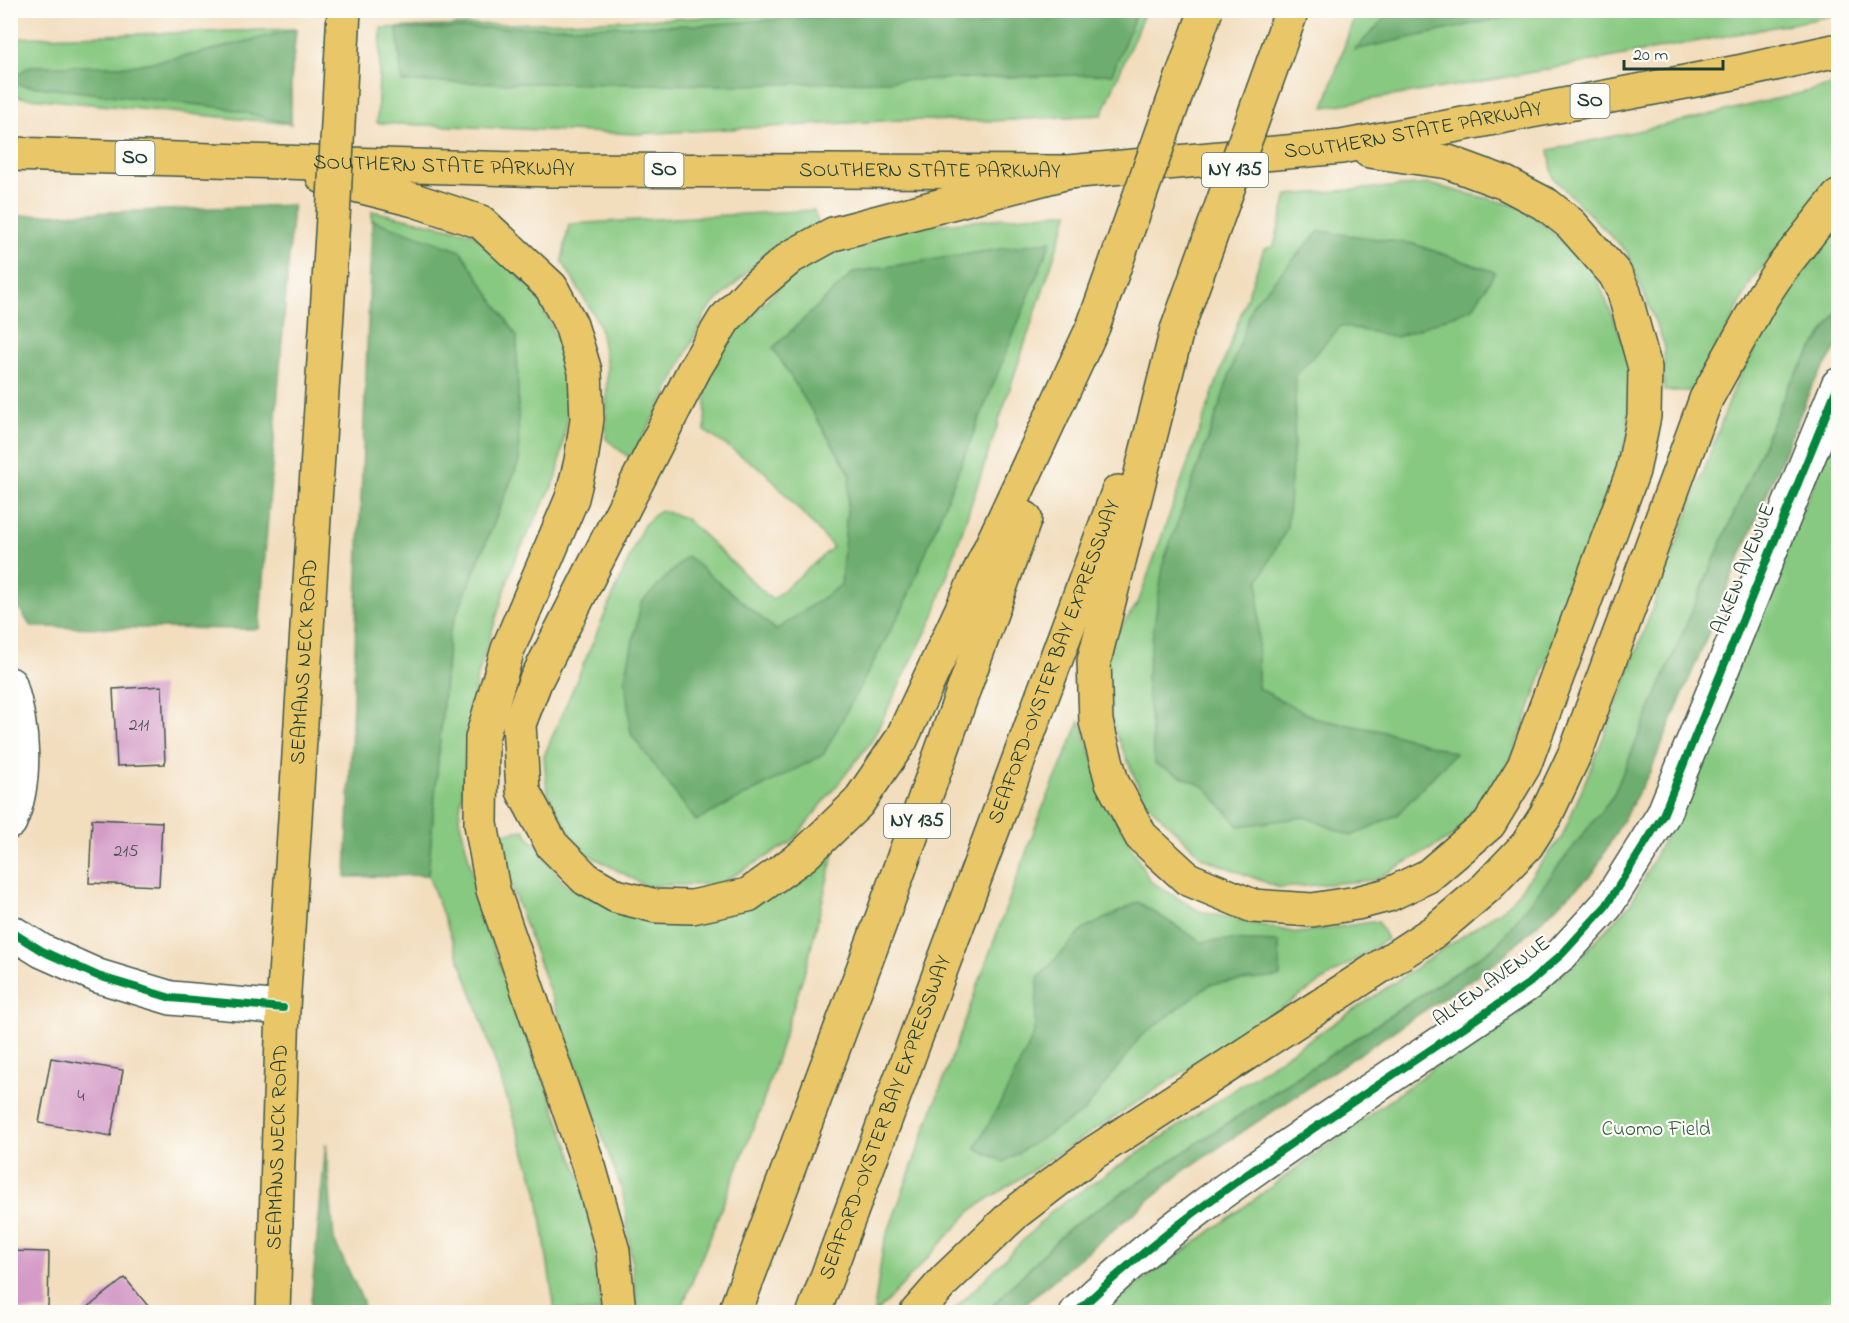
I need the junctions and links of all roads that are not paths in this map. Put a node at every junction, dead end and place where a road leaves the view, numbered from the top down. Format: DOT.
graph roads {
  1 [pos="344,10"];
  2 [pos="1206,10"];
  3 [pos="1293,10"];
  4 [pos="1839,50"];
  5 [pos="1341,147"];
  6 [pos="10,154"];
  7 [pos="260,161"];
  8 [pos="1068,172"];
  9 [pos="1839,197"];
  10 [pos="1093,327"];
  11 [pos="1177,330"];
  12 [pos="1839,385"];
  13 [pos="10,684"];
  14 [pos="10,822"];
  15 [pos="10,931"];
  16 [pos="283,1008"];
  17 [pos="273,1312"];
  18 [pos="619,1312"];
  19 [pos="735,1312"];
  20 [pos="814,1312"];
  21 [pos="917,1312"];
  22 [pos="1077,1312"];
  1 -- 16 [label="main road, SEAMANS NECK ROAD, bridge"];
  2 -- 10 [label="main road, NY 135, bridge"];
  3 -- 11 [label="main road, SEAFORD-OYSTER BAY EXPRESSWAY / NY 135, bridge"];
  4 -- 5 [label="main road, SOUTHERN STATE PARKWAY / SO"];
  5 -- 8 [label="main road, SOUTHERN STATE PARKWAY / SO"];
  5 -- 11 [label="main road"];
  6 -- 7 [label="main road, SOUTHERN STATE PARKWAY / SO"];
  7 -- 8 [label="main road, SOUTHERN STATE PARKWAY / SO"];
  7 -- 18 [label="main road"];
  8 -- 10 [label="main road"];
  9 -- 21 [label="main road"];
  10 -- 19 [label="main road, NY 135"];
  11 -- 20 [label="main road, SEAFORD-OYSTER BAY EXPRESSWAY / NY 135"];
  12 -- 22 [label="street, ALKEN AVENUE"];
  13 -- 14 [label="street"];
  15 -- 16 [label="street"];
  16 -- 17 [label="main road, SEAMANS NECK ROAD"];
}
